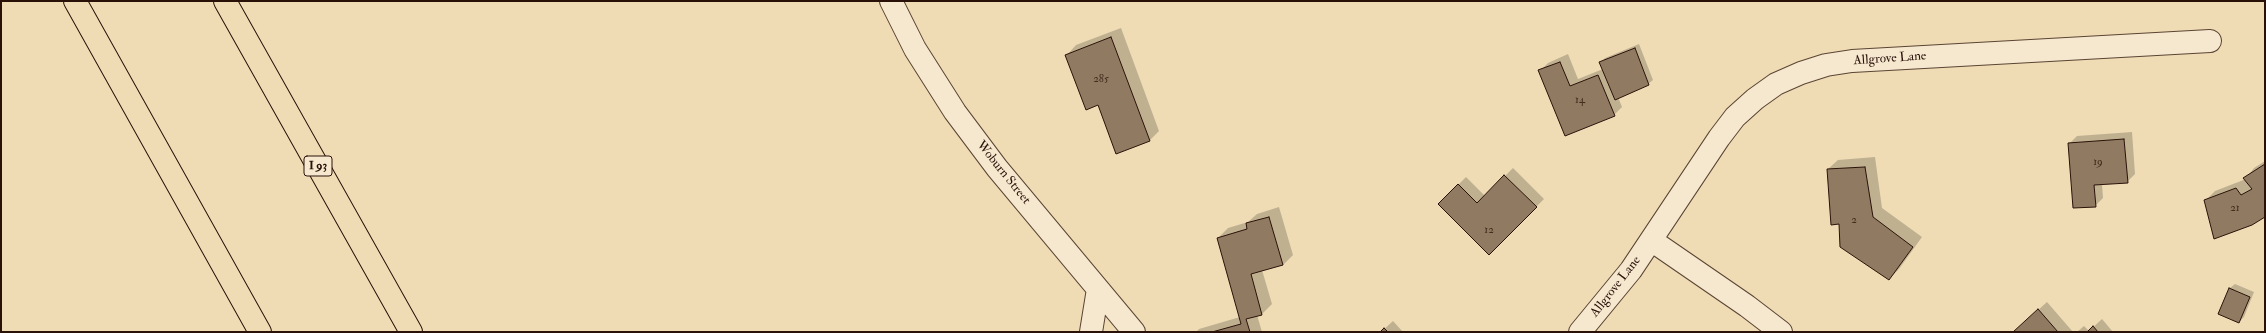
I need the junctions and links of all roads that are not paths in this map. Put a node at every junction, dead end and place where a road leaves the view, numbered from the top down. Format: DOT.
graph roads {
  1 [pos="74,1"];
  2 [pos="225,1"];
  3 [pos="891,1"];
  4 [pos="2210,41"];
  5 [pos="1650,240"];
  6 [pos="1098,289"];
  7 [pos="260,332"];
  8 [pos="411,332"];
  9 [pos="1090,332"];
  10 [pos="1134,332"];
  11 [pos="1580,332"];
  12 [pos="1781,332"];
  1 -- 7 [label="highway"];
  2 -- 8 [label="highway, I 93"];
  3 -- 6 [label="street, Woburn Street"];
  4 -- 5 [label="street, Allgrove Lane"];
  5 -- 11 [label="street, Allgrove Lane"];
  5 -- 12 [label="street"];
  6 -- 9 [label="street"];
  6 -- 10 [label="street, Woburn Street"];
}
